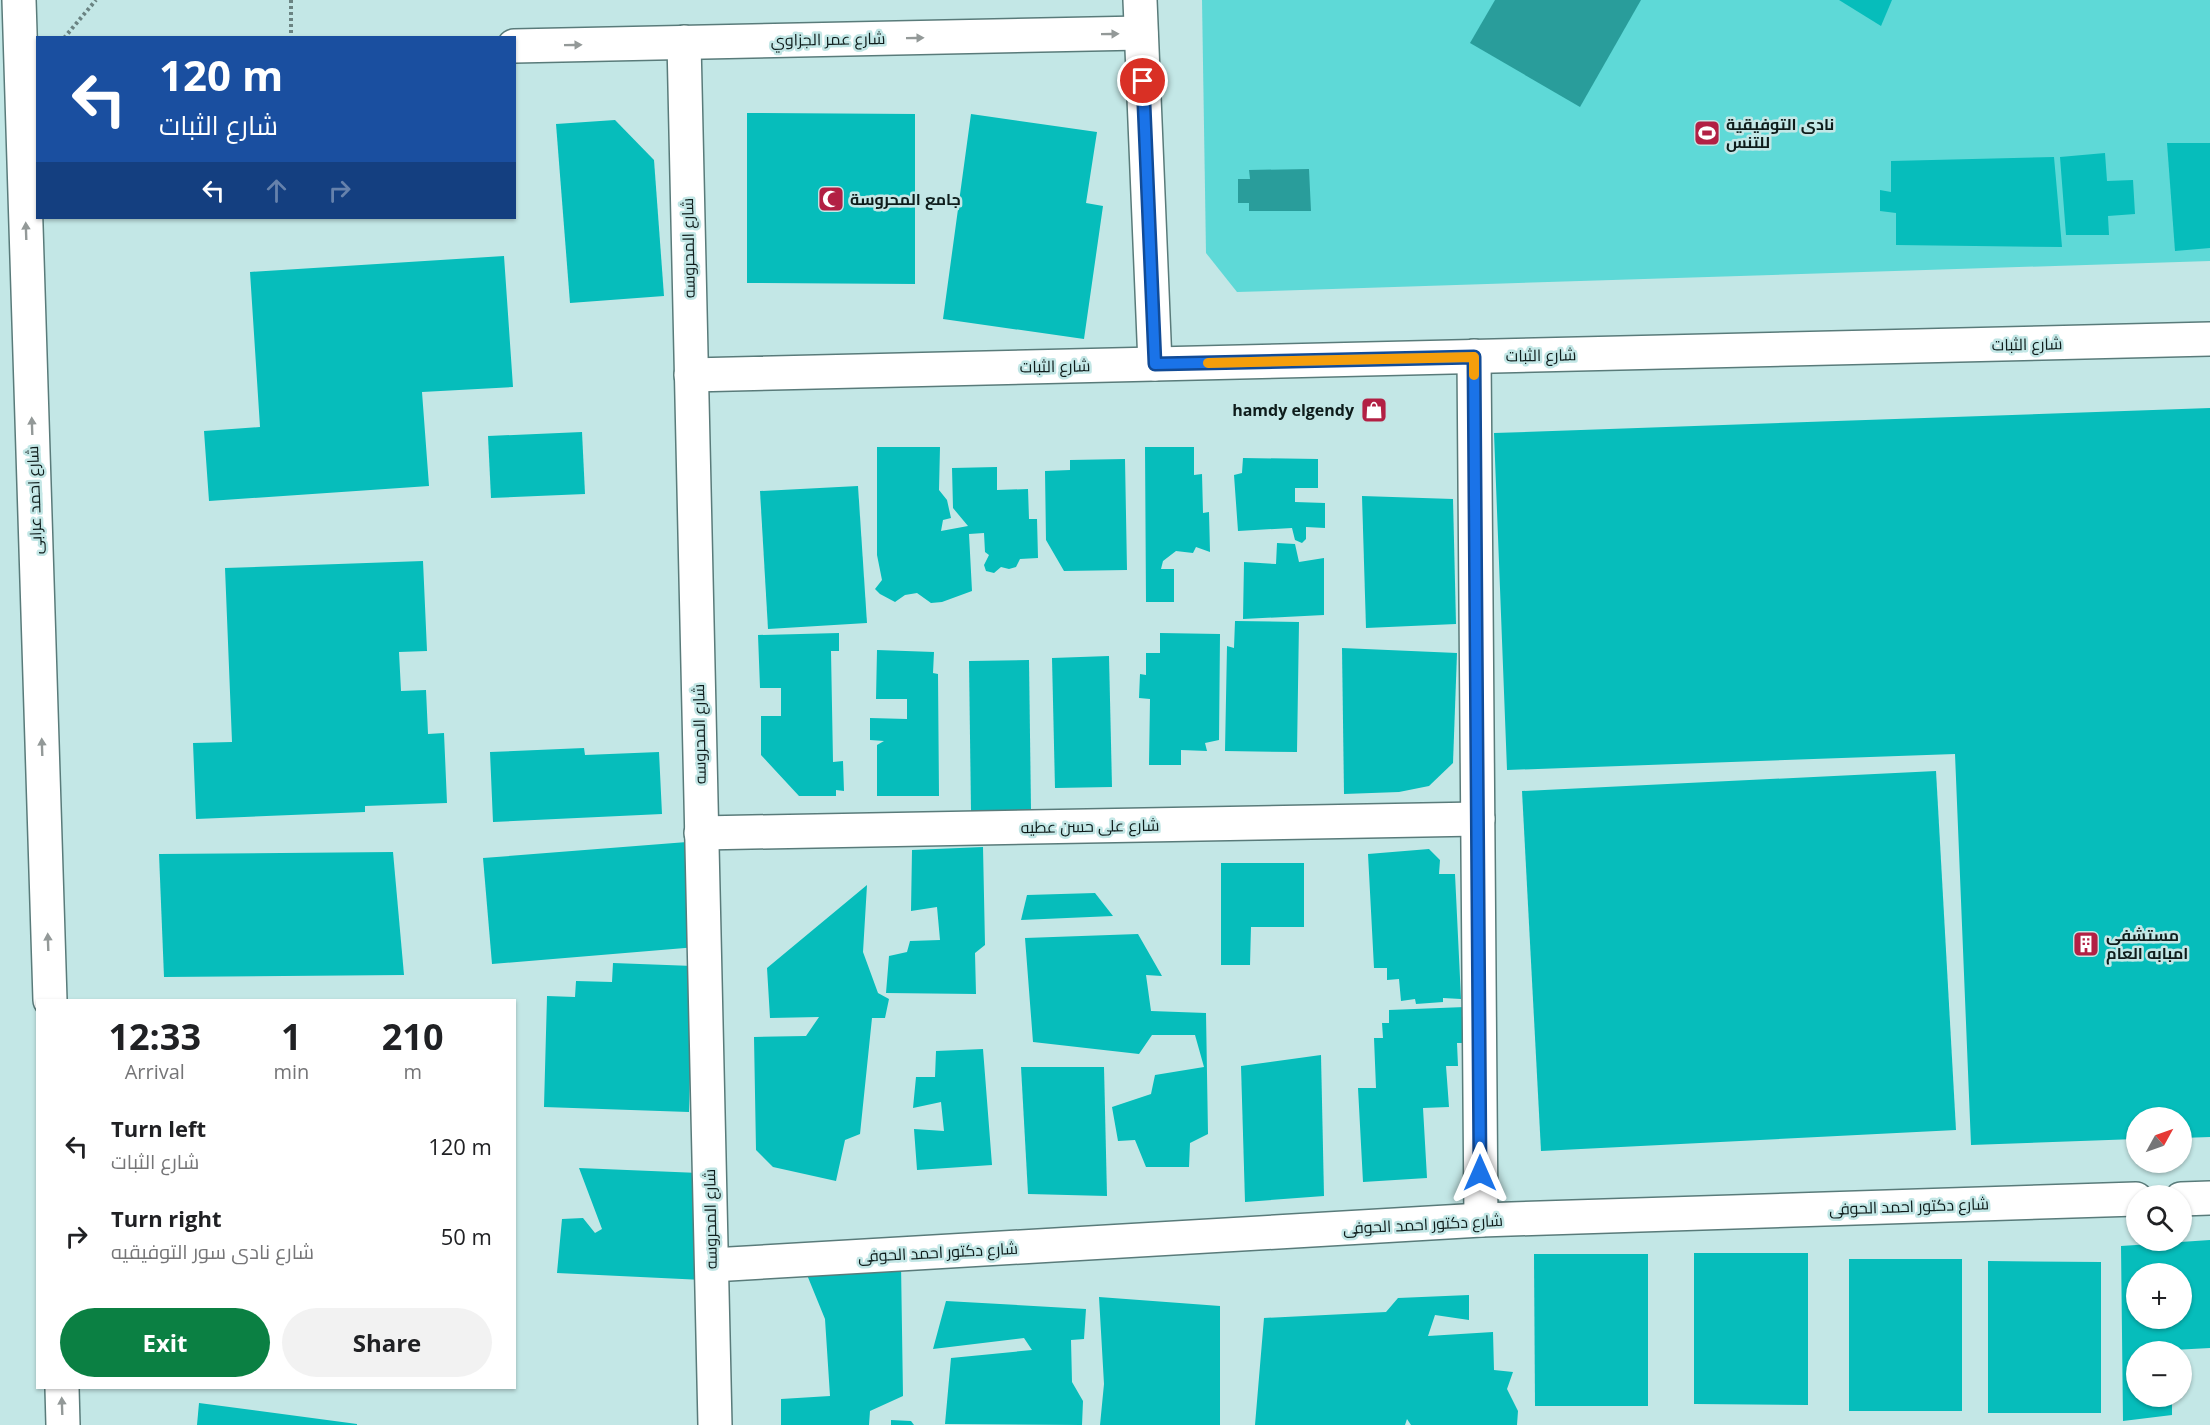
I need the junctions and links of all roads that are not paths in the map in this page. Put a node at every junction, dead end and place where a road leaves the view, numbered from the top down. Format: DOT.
graph roads {
  1 [pos="19,0"];
  2 [pos="1140,0"];
  3 [pos="1141,33"];
  4 [pos="684,42"];
  5 [pos="516,46"];
  6 [pos="29,84"];
  7 [pos="2210,339"];
  8 [pos="1474,357"];
  9 [pos="1155,364"];
  10 [pos="691,375"];
  11 [pos="1478,819"];
  12 [pos="701,833"];
  13 [pos="50,999"];
  14 [pos="2210,1198"];
  15 [pos="2126,1199"];
  16 [pos="2192,1199"];
  17 [pos="1480,1220"];
  18 [pos="711,1265"];
  19 [pos="62,1389"];
  20 [pos="63,1425"];
  21 [pos="715,1425"];
  1 -- 6 [label="street, شارع احمد عرابى"];
  2 -- 3 [label="street"];
  4 -- 3 [label="street, شارع عمر الجزاوي, one-way"];
  3 -- 9 [label="street"];
  5 -- 4 [label="street, شارع عمر الجزاوي, one-way"];
  4 -- 10 [label="street, شارع المحروسه"];
  13 -- 6 [label="street, شارع احمد عرابى, one-way"];
  7 -- 8 [label="street, شارع الثبات"];
  8 -- 9 [label="street, شارع الثبات"];
  8 -- 11 [label="street"];
  9 -- 10 [label="street, شارع الثبات"];
  10 -- 12 [label="street, شارع المحروسه"];
  11 -- 12 [label="street, شارع على حسن عطيه"];
  11 -- 17 [label="street"];
  12 -- 18 [label="street, شارع المحروسه"];
  14 -- 16 [label="street"];
  15 -- 17 [label="street, شارع دكتور احمد الحوفى"];
  17 -- 18 [label="street, شارع دكتور احمد الحوفى"];
  18 -- 21 [label="street, شارع المحروسه"];
  20 -- 19 [label="street, one-way"];
}
